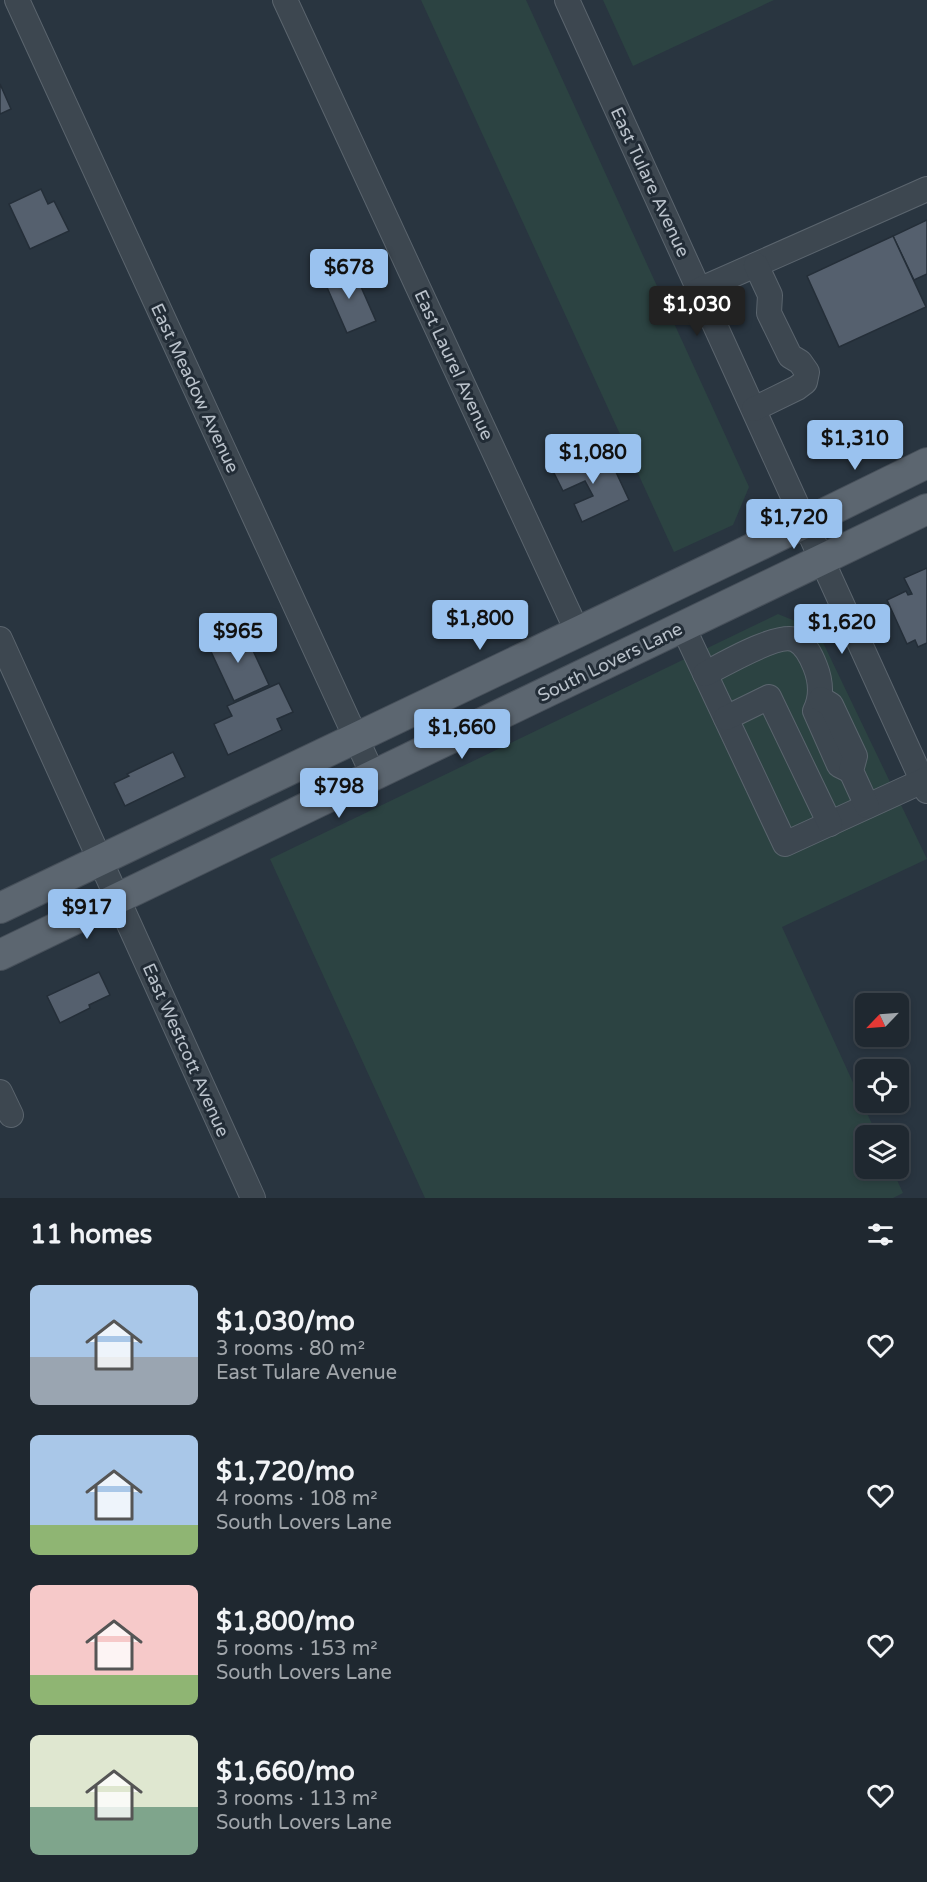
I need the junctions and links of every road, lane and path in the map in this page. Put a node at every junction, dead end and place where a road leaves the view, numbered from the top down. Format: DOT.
graph roads {
  1 [pos="17,0"];
  2 [pos="285,0"];
  3 [pos="567,0"];
  4 [pos="927,189"];
  5 [pos="756,265"];
  6 [pos="699,290"];
  7 [pos="754,409"];
  8 [pos="927,463"];
  9 [pos="927,509"];
  10 [pos="805,523"];
  11 [pos="821,559"];
  12 [pos="683,627"];
  13 [pos="577,631"];
  14 [pos="0,639"];
  15 [pos="705,674"];
  16 [pos="726,718"];
  17 [pos="356,737"];
  18 [pos="373,776"];
  19 [pos="926,784"];
  20 [pos="867,806"];
  21 [pos="830,824"];
  22 [pos="100,860"];
  23 [pos="118,898"];
  24 [pos="0,908"];
  25 [pos="0,955"];
  26 [pos="0,1092"];
  27 [pos="11,1115"];
  28 [pos="253,1198"];
  1 -- 17 [label="street, East Meadow Avenue"];
  2 -- 13 [label="street, East Laurel Avenue"];
  3 -- 6 [label="street, East Tulare Avenue"];
  4 -- 5 [label="street"];
  5 -- 6 [label="street"];
  5 -- 7 [label="street"];
  6 -- 7 [label="street, East Tulare Avenue"];
  7 -- 10 [label="street, East Tulare Avenue"];
  8 -- 10 [label="main road"];
  9 -- 11 [label="main road, South Lovers Lane"];
  10 -- 11 [label="street, East Tulare Avenue"];
  10 -- 13 [label="main road"];
  11 -- 12 [label="main road, South Lovers Lane"];
  11 -- 19 [label="street, East Tulare Avenue"];
  12 -- 15 [label="street"];
  12 -- 18 [label="main road, South Lovers Lane"];
  13 -- 17 [label="main road"];
  14 -- 22 [label="street, East Westcott Avenue"];
  15 -- 16 [label="street"];
  15 -- 20 [label="street"];
  16 -- 21 [label="street"];
  16 -- 21 [label="street"];
  17 -- 18 [label="street, East Meadow Avenue"];
  17 -- 22 [label="main road"];
  18 -- 23 [label="main road, South Lovers Lane"];
  19 -- 20 [label="street"];
  20 -- 21 [label="street"];
  22 -- 23 [label="street, East Westcott Avenue"];
  22 -- 24 [label="main road"];
  23 -- 25 [label="main road, South Lovers Lane"];
  23 -- 28 [label="street, East Westcott Avenue"];
  26 -- 27 [label="street"];
}
